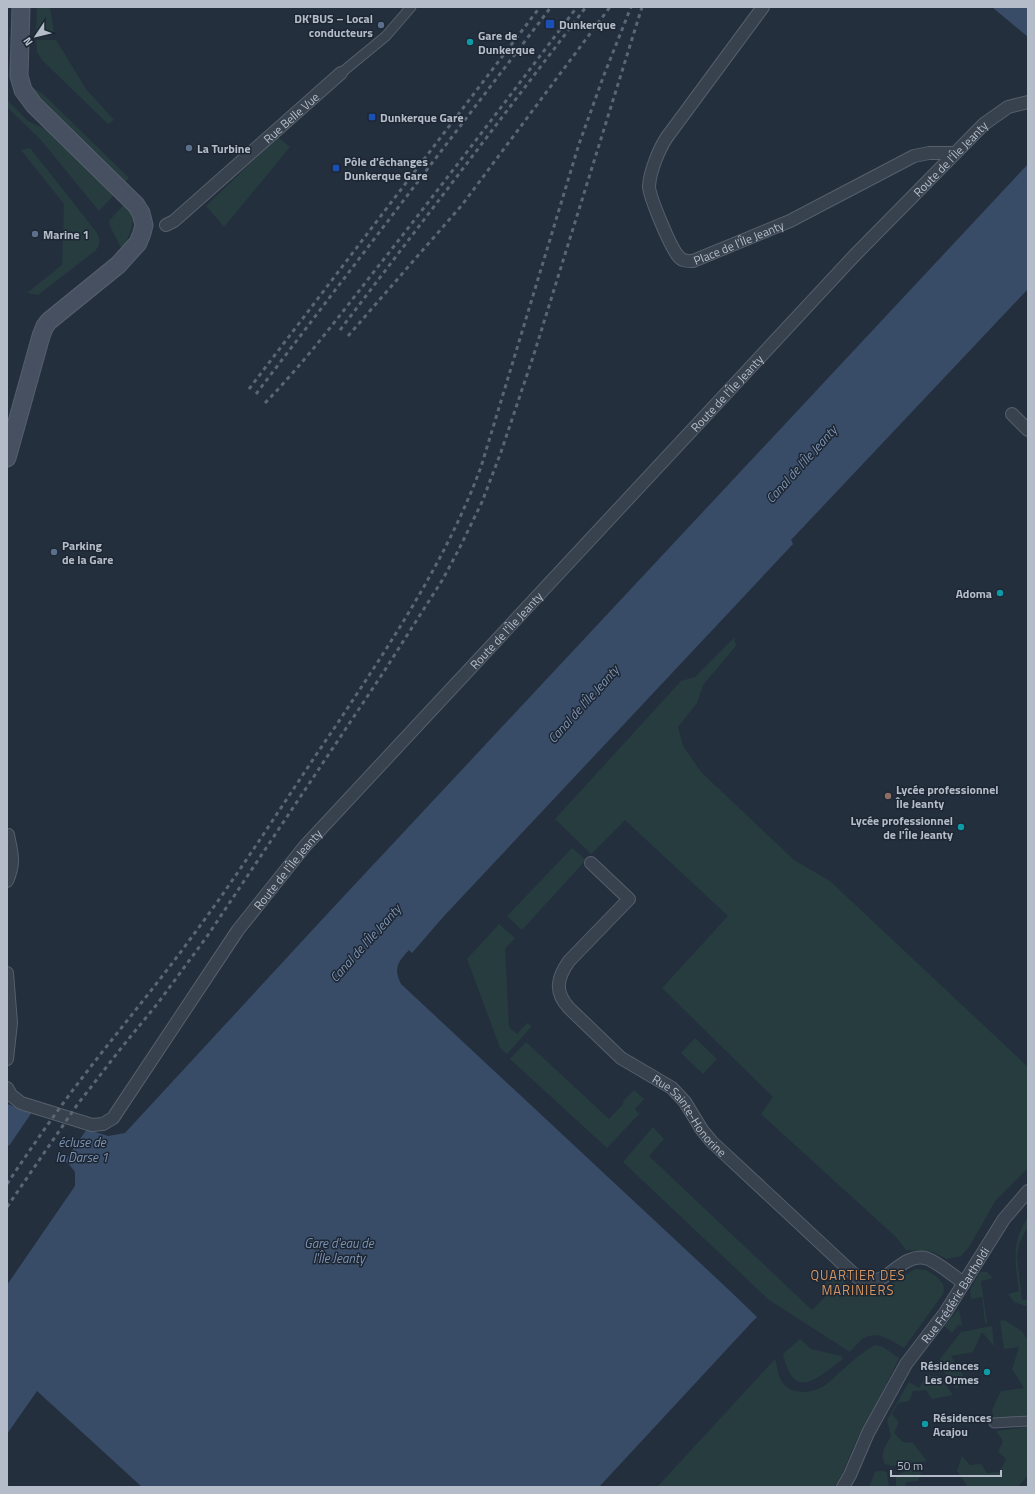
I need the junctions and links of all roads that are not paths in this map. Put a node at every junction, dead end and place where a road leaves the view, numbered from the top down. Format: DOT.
graph roads {
  1 [pos="21,7"];
  2 [pos="411,7"];
  3 [pos="763,7"];
  4 [pos="341,73"];
  5 [pos="7,83"];
  6 [pos="1028,102"];
  7 [pos="34,105"];
  8 [pos="954,153"];
  9 [pos="166,225"];
  10 [pos="1012,414"];
  11 [pos="1028,430"];
  12 [pos="7,458"];
  13 [pos="7,835"];
  14 [pos="591,863"];
  15 [pos="7,881"];
  16 [pos="7,973"];
  17 [pos="7,1059"];
  18 [pos="7,1088"];
  19 [pos="1028,1191"];
  20 [pos="964,1283"];
  21 [pos="1028,1420"];
  22 [pos="994,1423"];
  23 [pos="843,1487"];
  1 -- 7 [label="main road"];
  2 -- 4 [label="street, Rue Belle Vue"];
  3 -- 8 [label="street, Place de l'Île Jeanty"];
  4 -- 9 [label="street, Rue Belle Vue"];
  5 -- 7 [label="main road"];
  6 -- 8 [label="street, Route de l'Île Jeanty"];
  7 -- 12 [label="main road"];
  8 -- 18 [label="street, Route de l'Île Jeanty"];
  10 -- 11 [label="street"];
  13 -- 15 [label="street"];
  14 -- 20 [label="street, Rue Sainte-Honorine"];
  16 -- 17 [label="street"];
  19 -- 20 [label="street, Rue Frédéric Bartholdi"];
  20 -- 23 [label="street, Rue Frédéric Bartholdi"];
  21 -- 22 [label="street"];
}
